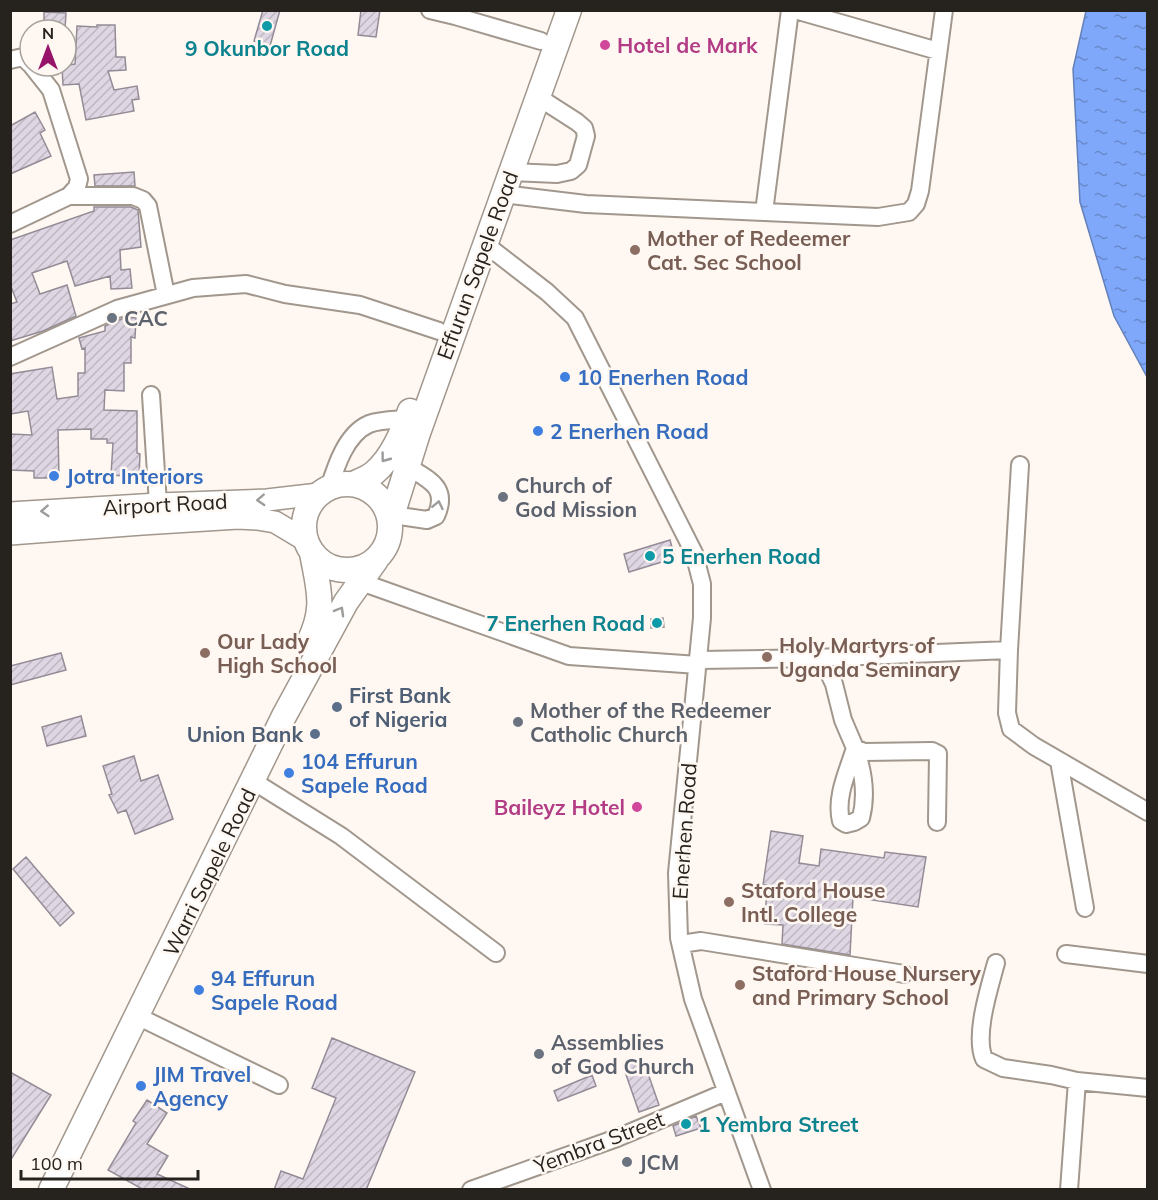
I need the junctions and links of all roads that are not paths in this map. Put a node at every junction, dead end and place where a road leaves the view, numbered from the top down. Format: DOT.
graph roads {
  1 [pos="430,10"];
  2 [pos="552,10"];
  3 [pos="569,10"];
  4 [pos="793,10"];
  5 [pos="944,10"];
  6 [pos="541,41"];
  7 [pos="938,51"];
  8 [pos="39,78"];
  9 [pos="538,97"];
  10 [pos="507,183"];
  11 [pos="69,196"];
  12 [pos="764,212"];
  13 [pos="10,224"];
  14 [pos="485,244"];
  15 [pos="166,295"];
  16 [pos="439,331"];
  17 [pos="10,357"];
  18 [pos="152,395"];
  19 [pos="407,419"];
  20 [pos="1020,465"];
  21 [pos="407,466"];
  22 [pos="353,484"];
  23 [pos="324,491"];
  24 [pos="158,504"];
  25 [pos="10,513"];
  26 [pos="84,518"];
  27 [pos="391,518"];
  28 [pos="10,534"];
  29 [pos="309,547"];
  30 [pos="376,560"];
  31 [pos="361,582"];
  32 [pos="1009,650"];
  33 [pos="815,658"];
  34 [pos="699,662"];
  35 [pos="1059,760"];
  36 [pos="253,782"];
  37 [pos="1148,812"];
  38 [pos="937,822"];
  39 [pos="1085,908"];
  40 [pos="681,944"];
  41 [pos="496,953"];
  42 [pos="1066,954"];
  43 [pos="996,963"];
  44 [pos="1148,964"];
  45 [pos="904,974"];
  46 [pos="137,1016"];
  47 [pos="1077,1081"];
  48 [pos="279,1085"];
  49 [pos="1148,1088"];
  50 [pos="726,1092"];
  51 [pos="36,1190"];
  52 [pos="51,1190"];
  53 [pos="471,1190"];
  54 [pos="762,1190"];
  55 [pos="1069,1190"];
  1 -- 6 [label="street"];
  2 -- 6 [label="highway, Effurun Sapele Road"];
  3 -- 9 [label="highway, Effurun Sapele Road"];
  4 -- 7 [label="street"];
  4 -- 12 [label="street"];
  5 -- 7 [label="street"];
  6 -- 16 [label="highway, Effurun Sapele Road"];
  7 -- 12 [label="street"];
  8 -- 11 [label="street"];
  9 -- 10 [label="highway, Effurun Sapele Road"];
  9 -- 10 [label="street"];
  10 -- 12 [label="street"];
  10 -- 14 [label="highway, Effurun Sapele Road"];
  11 -- 13 [label="street"];
  11 -- 15 [label="street"];
  14 -- 21 [label="highway, Effurun Sapele Road"];
  14 -- 34 [label="street, Enerhen Road"];
  15 -- 16 [label="street"];
  15 -- 17 [label="street"];
  16 -- 19 [label="highway, Effurun Sapele Road"];
  18 -- 24 [label="street"];
  19 -- 22 [label="highway, Effurun Sapele Road, one-way"];
  19 -- 23 [label="street"];
  20 -- 32 [label="street"];
  21 -- 27 [label="highway, Effurun Sapele Road"];
  27 -- 21 [label="street, one-way"];
  22 -- 23 [label="highway"];
  22 -- 27 [label="highway"];
  23 -- 24 [label="main road, Airport Road, one-way"];
  23 -- 29 [label="highway"];
  24 -- 26 [label="main road, Airport Road"];
  26 -- 25 [label="main road, Airport Road, one-way"];
  26 -- 28 [label="main road, Airport Road"];
  26 -- 29 [label="main road, Airport Road"];
  27 -- 30 [label="highway"];
  29 -- 30 [label="highway"];
  29 -- 51 [label="highway"];
  30 -- 31 [label="highway, Warri Sapele Road"];
  31 -- 34 [label="street"];
  36 -- 31 [label="highway, Warri Sapele Road, one-way"];
  32 -- 33 [label="street"];
  32 -- 35 [label="street"];
  33 -- 34 [label="street"];
  33 -- 38 [label="street"];
  34 -- 40 [label="street, Enerhen Road"];
  35 -- 37 [label="street"];
  35 -- 39 [label="street"];
  36 -- 41 [label="street"];
  36 -- 46 [label="highway, Warri Sapele Road"];
  40 -- 45 [label="street"];
  40 -- 50 [label="street, Enerhen Road"];
  42 -- 44 [label="street"];
  43 -- 47 [label="street"];
  46 -- 48 [label="street"];
  46 -- 52 [label="highway, Warri Sapele Road"];
  47 -- 49 [label="street"];
  47 -- 55 [label="street"];
  50 -- 53 [label="street, Yembra Street"];
  50 -- 54 [label="street, Enerhen Road"];
}
